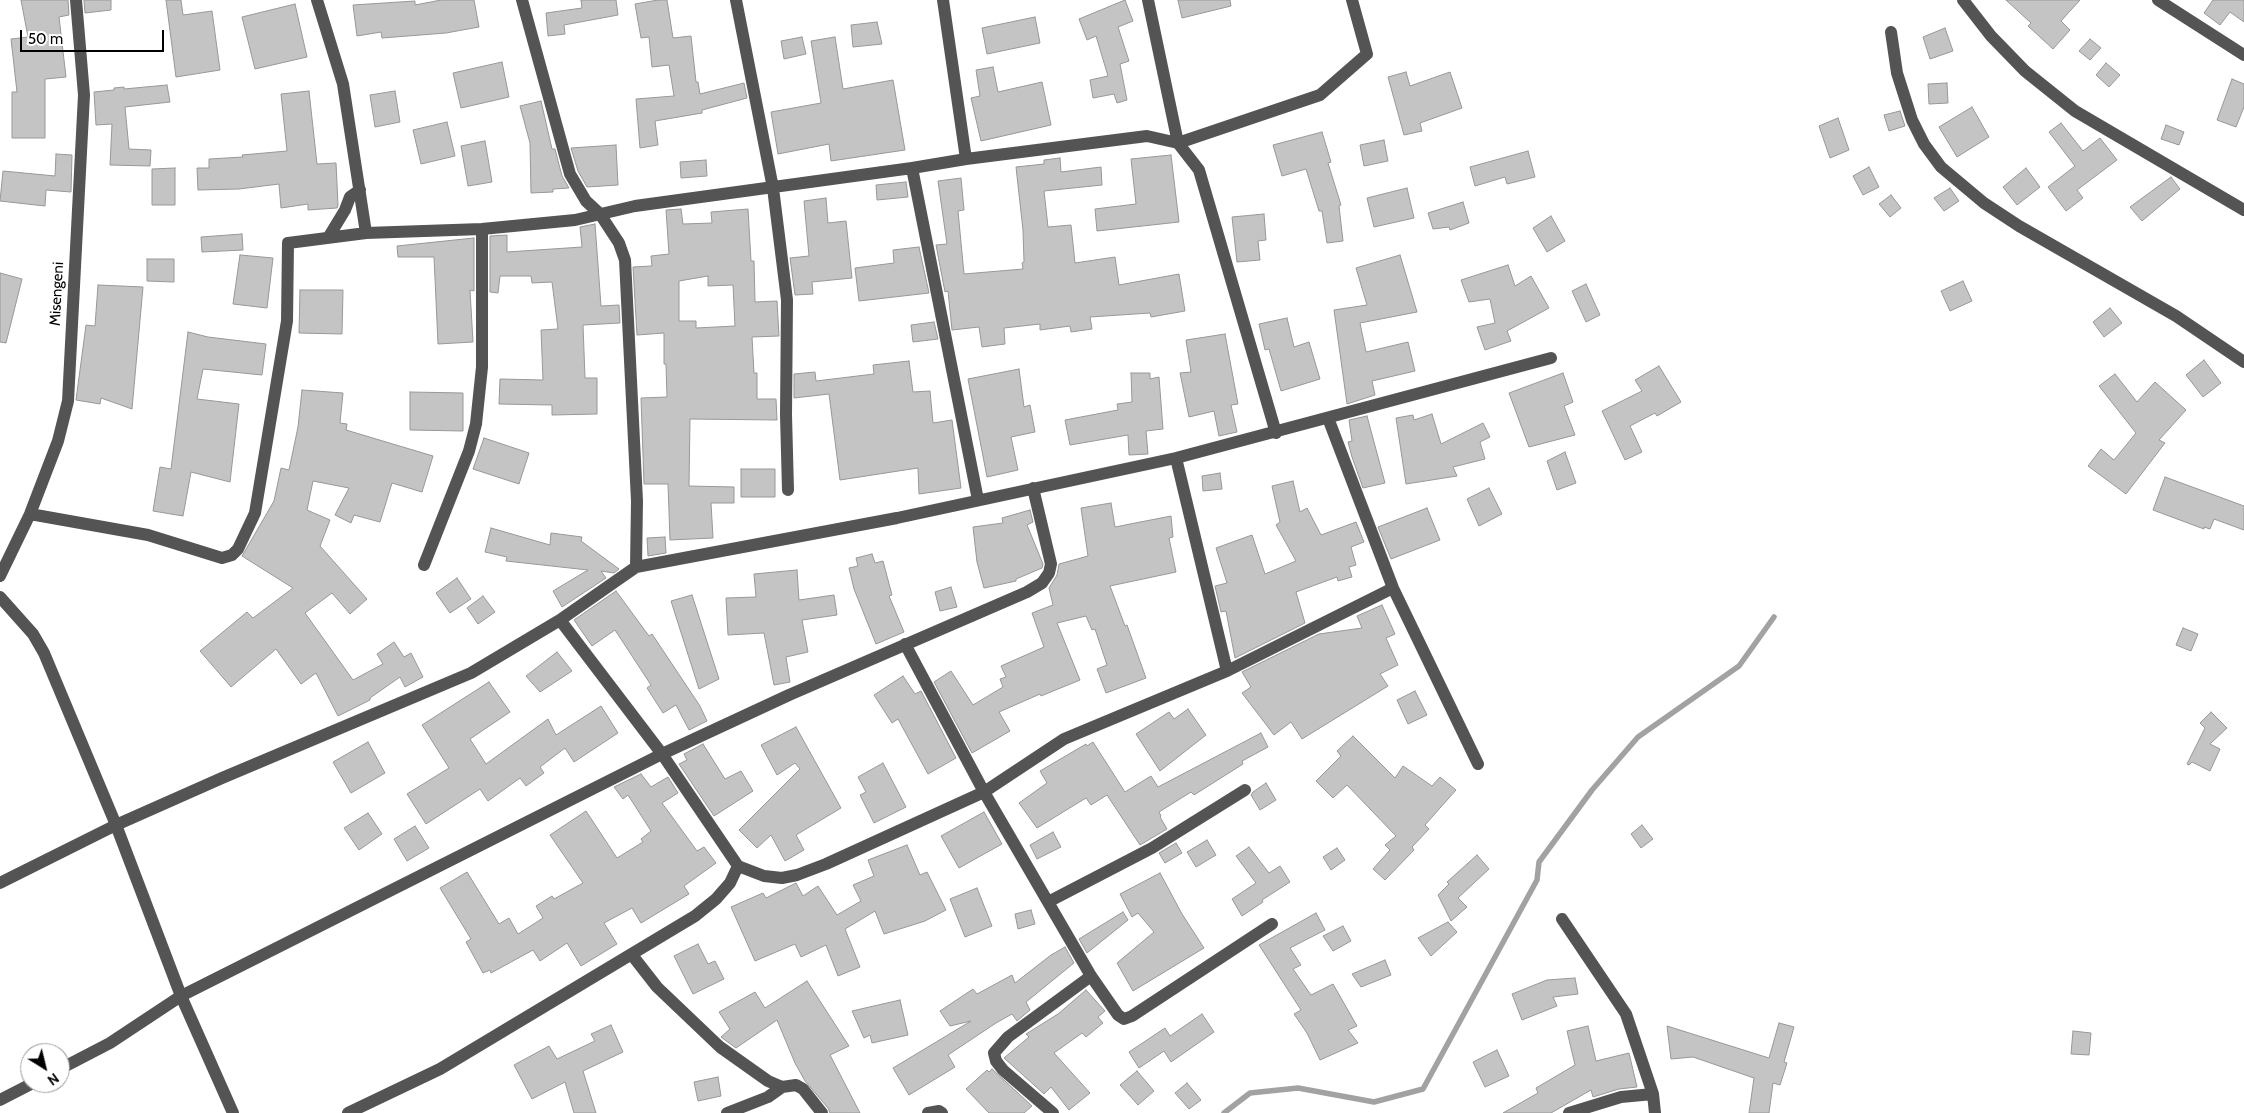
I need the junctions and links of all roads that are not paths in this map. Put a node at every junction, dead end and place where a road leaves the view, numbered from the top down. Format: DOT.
graph roads {
  1 [pos="76,0"];
  2 [pos="317,0"];
  3 [pos="522,0"];
  4 [pos="736,0"];
  5 [pos="943,0"];
  6 [pos="1148,0"];
  7 [pos="1352,0"];
  8 [pos="1963,0"];
  9 [pos="2158,0"];
  10 [pos="1891,32"];
  11 [pos="2244,55"];
  12 [pos="1178,143"];
  13 [pos="966,158"];
  14 [pos="912,168"];
  15 [pos="773,188"];
  16 [pos="360,190"];
  17 [pos="2244,210"];
  18 [pos="600,214"];
  19 [pos="482,229"];
  20 [pos="366,233"];
  21 [pos="328,238"];
  22 [pos="1551,358"];
  23 [pos="2244,362"];
  24 [pos="1328,418"];
  25 [pos="1276,433"];
  26 [pos="1176,458"];
  27 [pos="1033,488"];
  28 [pos="788,490"];
  29 [pos="978,500"];
  30 [pos="30,514"];
  31 [pos="424,565"];
  32 [pos="636,567"];
  33 [pos="0,576"];
  34 [pos="1394,588"];
  35 [pos="0,597"];
  36 [pos="560,620"];
  37 [pos="905,644"];
  38 [pos="1227,671"];
  39 [pos="662,754"];
  40 [pos="1478,764"];
  41 [pos="1245,790"];
  42 [pos="984,792"];
  43 [pos="116,825"];
  44 [pos="738,866"];
  45 [pos="0,883"];
  46 [pos="1048,902"];
  47 [pos="1562,919"];
  48 [pos="1272,924"];
  49 [pos="632,954"];
  50 [pos="1091,976"];
  51 [pos="181,996"];
  52 [pos="70,1064"];
  53 [pos="782,1087"];
  54 [pos="20,1090"];
  55 [pos="1652,1094"];
  56 [pos="0,1100"];
  57 [pos="233,1113"];
  58 [pos="348,1113"];
  59 [pos="727,1113"];
  60 [pos="822,1113"];
  61 [pos="928,1113"];
  62 [pos="942,1113"];
  63 [pos="1053,1113"];
  64 [pos="1569,1113"];
  65 [pos="1655,1113"];
  1 -- 30 [label="street, Misengeni"];
  2 -- 16 [label="street"];
  3 -- 18 [label="street"];
  4 -- 15 [label="street"];
  5 -- 13 [label="street"];
  6 -- 12 [label="street"];
  7 -- 12 [label="street"];
  8 -- 17 [label="street"];
  9 -- 11 [label="street"];
  10 -- 23 [label="street"];
  12 -- 13 [label="street"];
  12 -- 25 [label="street"];
  13 -- 14 [label="street"];
  14 -- 15 [label="street"];
  14 -- 29 [label="street"];
  15 -- 18 [label="street"];
  15 -- 28 [label="street"];
  16 -- 20 [label="street"];
  16 -- 21 [label="street"];
  18 -- 19 [label="street"];
  18 -- 32 [label="street"];
  19 -- 20 [label="street"];
  19 -- 31 [label="street"];
  20 -- 21 [label="street"];
  21 -- 30 [label="street"];
  22 -- 24 [label="street"];
  24 -- 25 [label="street"];
  24 -- 34 [label="street"];
  25 -- 26 [label="street"];
  26 -- 27 [label="street"];
  26 -- 38 [label="street"];
  27 -- 29 [label="street"];
  27 -- 37 [label="street"];
  29 -- 32 [label="street"];
  30 -- 33 [label="street, Misengeni"];
  32 -- 36 [label="street"];
  34 -- 38 [label="street"];
  34 -- 40 [label="street"];
  35 -- 43 [label="street"];
  36 -- 39 [label="street"];
  36 -- 43 [label="street"];
  37 -- 39 [label="street"];
  37 -- 42 [label="street"];
  38 -- 42 [label="street"];
  39 -- 44 [label="street"];
  39 -- 51 [label="street"];
  41 -- 46 [label="street"];
  42 -- 44 [label="street"];
  42 -- 46 [label="street"];
  43 -- 45 [label="street"];
  43 -- 51 [label="street"];
  44 -- 49 [label="street"];
  46 -- 50 [label="street"];
  47 -- 55 [label="street"];
  48 -- 50 [label="street"];
  49 -- 53 [label="street"];
  49 -- 58 [label="street"];
  50 -- 63 [label="street"];
  51 -- 52 [label="street"];
  51 -- 57 [label="street"];
  53 -- 59 [label="street"];
  53 -- 60 [label="street"];
  54 -- 56 [label="street"];
  55 -- 64 [label="street"];
  55 -- 65 [label="street"];
  61 -- 62 [label="street"];
}
